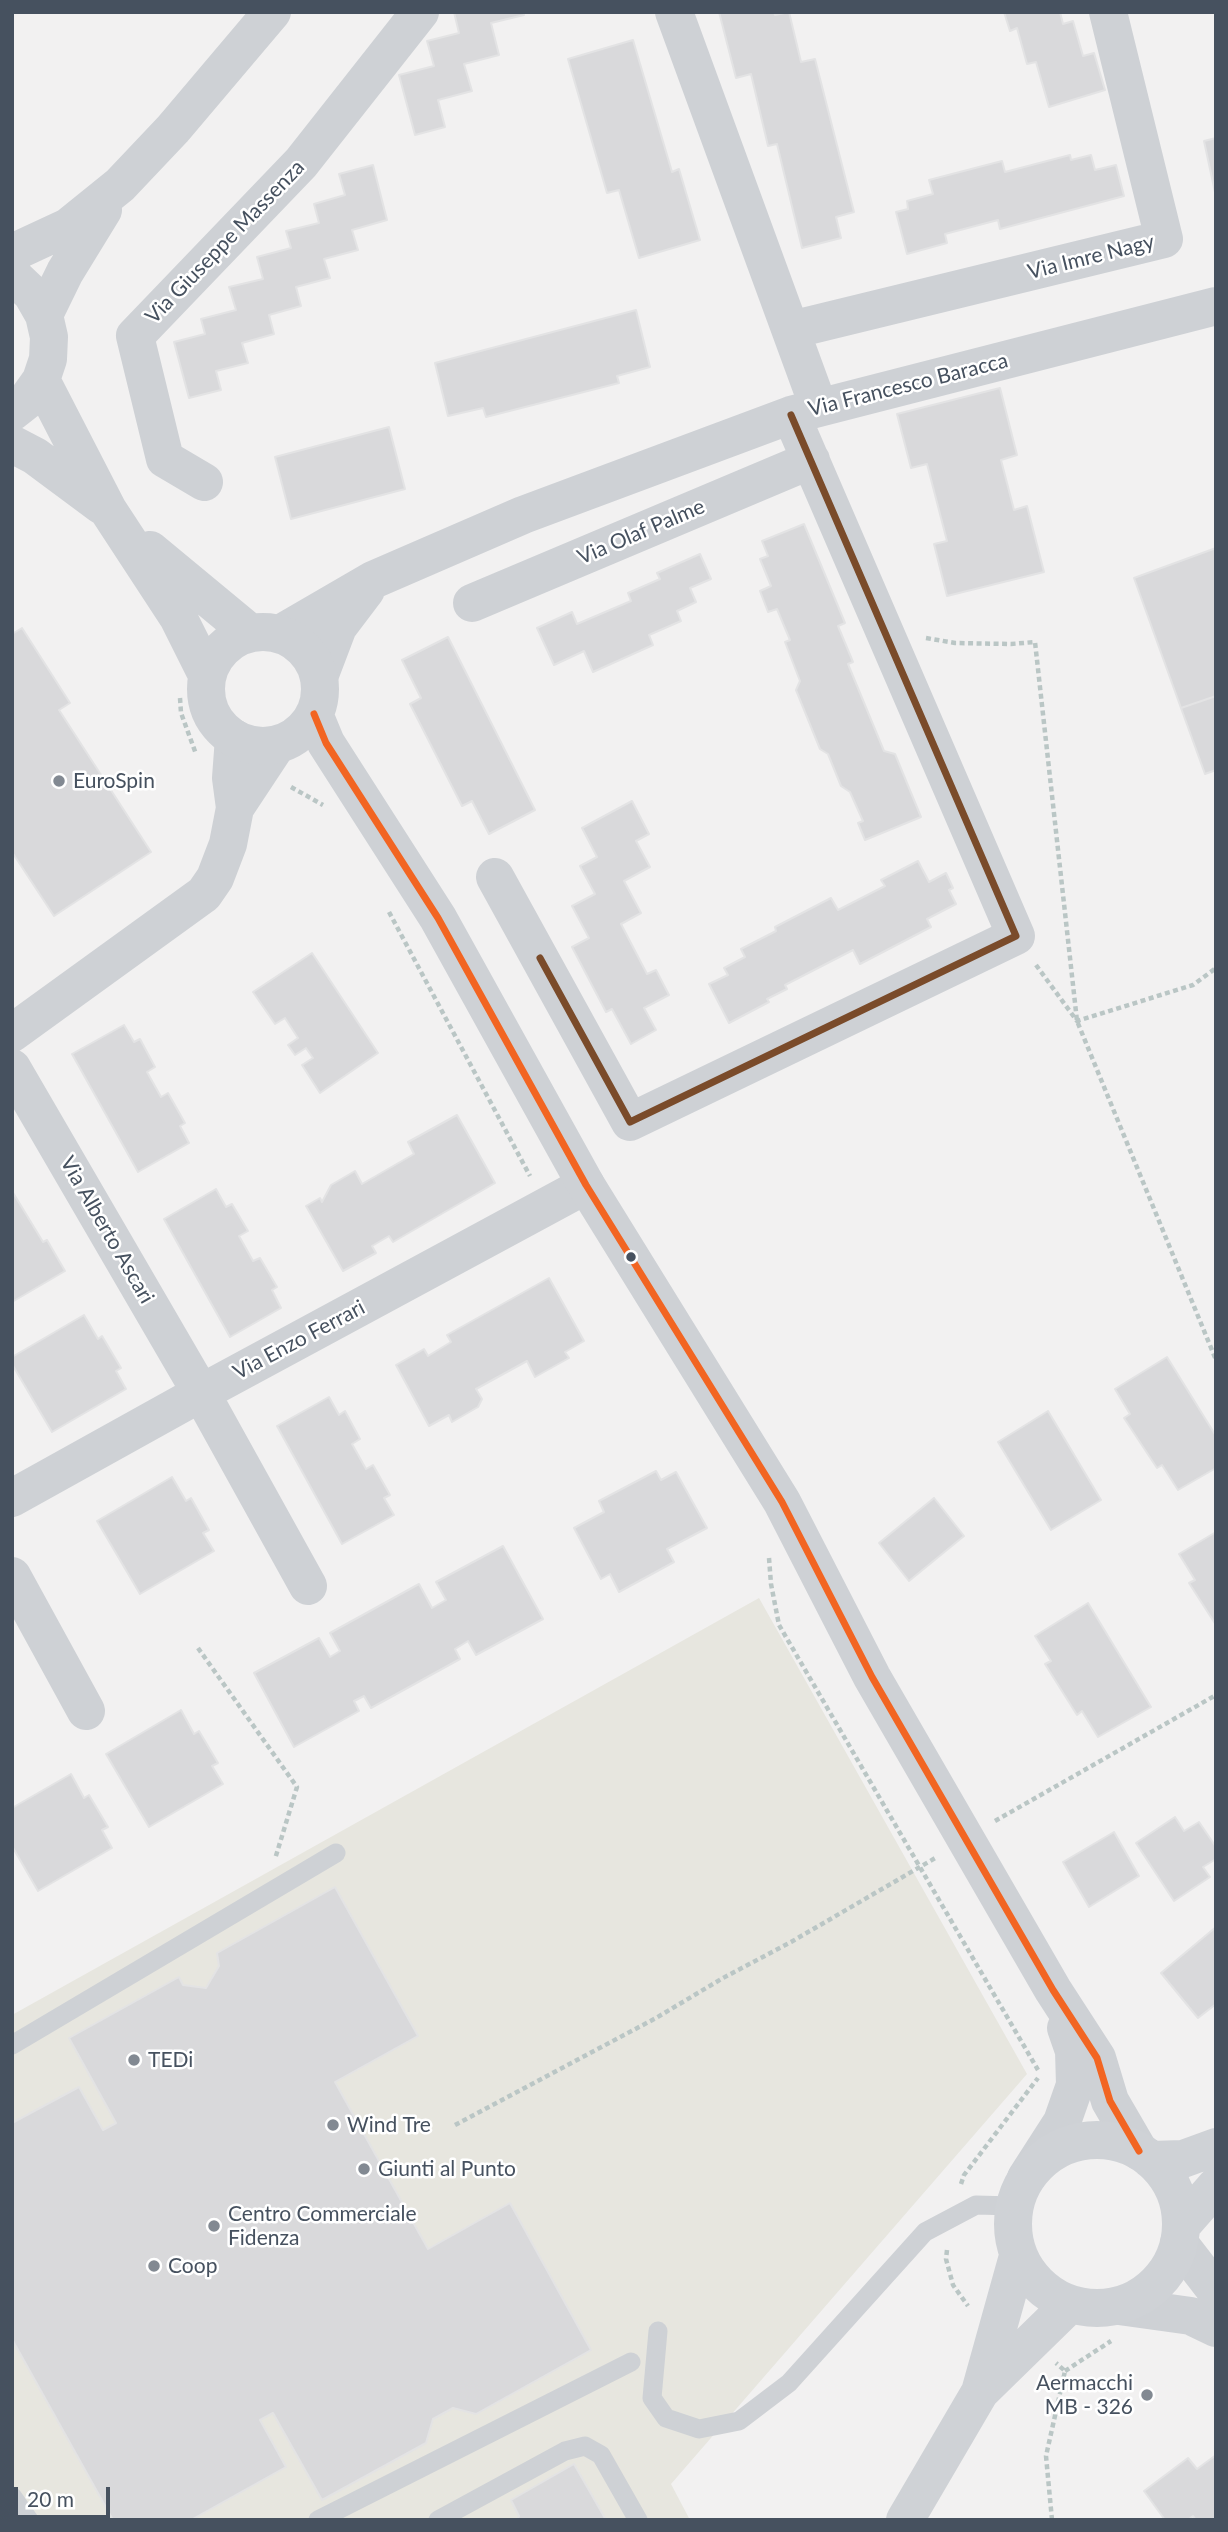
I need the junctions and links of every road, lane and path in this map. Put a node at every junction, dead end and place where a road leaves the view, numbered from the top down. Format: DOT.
graph roads {
  1 [pos="272,12"];
  2 [pos="420,12"];
  3 [pos="674,12"];
  4 [pos="1108,12"];
  5 [pos="120,186"];
  6 [pos="12,253"];
  7 [pos="12,275"];
  8 [pos="1216,306"];
  9 [pos="44,314"];
  10 [pos="791,330"];
  11 [pos="41,380"];
  12 [pos="805,411"];
  13 [pos="12,412"];
  14 [pos="12,444"];
  15 [pos="811,460"];
  16 [pos="204,482"];
  17 [pos="114,517"];
  18 [pos="373,580"];
  19 [pos="472,603"];
  20 [pos="265,633"];
  21 [pos="916,637"];
  22 [pos="193,683"];
  23 [pos="317,695"];
  24 [pos="234,738"];
  25 [pos="278,745"];
  26 [pos="200,765"];
  27 [pos="287,784"];
  28 [pos="359,791"];
  29 [pos="324,805"];
  30 [pos="235,808"];
  31 [pos="495,877"];
  32 [pos="388,911"];
  33 [pos="1016,936"];
  34 [pos="1216,968"];
  35 [pos="1077,1021"];
  36 [pos="12,1033"];
  37 [pos="12,1068"];
  38 [pos="586,1185"];
  39 [pos="546,1206"];
  40 [pos="1216,1360"];
  41 [pos="201,1393"];
  42 [pos="12,1498"];
  43 [pos="768,1549"];
  44 [pos="12,1576"];
  45 [pos="308,1586"];
  46 [pos="198,1648"];
  47 [pos="1216,1695"];
  48 [pos="86,1712"];
  49 [pos="965,1839"];
  50 [pos="336,1853"];
  51 [pos="920,1868"];
  52 [pos="263,1896"];
  53 [pos="1053,1990"];
  54 [pos="12,2045"];
  55 [pos="455,2125"];
  56 [pos="1216,2147"];
  57 [pos="1145,2155"];
  58 [pos="1216,2186"];
  59 [pos="1020,2192"];
  60 [pos="951,2218"];
  61 [pos="1180,2235"];
  62 [pos="1018,2256"];
  63 [pos="1216,2291"];
  64 [pos="1069,2305"];
  65 [pos="1119,2306"];
  66 [pos="1216,2328"];
  67 [pos="657,2332"];
  68 [pos="1015,2334"];
  69 [pos="631,2362"];
  70 [pos="12,2496"];
  71 [pos="29,2520"];
  72 [pos="318,2520"];
  73 [pos="438,2520"];
  74 [pos="638,2520"];
  75 [pos="905,2520"];
  76 [pos="1052,2520"];
  1 -- 5 [label="street"];
  2 -- 16 [label="street, Via Giuseppe Massenza"];
  3 -- 10 [label="street"];
  4 -- 10 [label="street, Via Imre Nagy"];
  5 -- 6 [label="street"];
  5 -- 9 [label="street"];
  7 -- 9 [label="street"];
  8 -- 12 [label="street, Via Francesco Baracca"];
  9 -- 11 [label="street"];
  10 -- 12 [label="street"];
  11 -- 13 [label="street"];
  11 -- 17 [label="street"];
  12 -- 15 [label="street"];
  12 -- 18 [label="street, Via Francesco Baracca"];
  14 -- 17 [label="street"];
  15 -- 19 [label="street, Via Olaf Palme"];
  15 -- 33 [label="street"];
  17 -- 20 [label="street"];
  17 -- 22 [label="street"];
  18 -- 20 [label="street, Via Francesco Baracca"];
  18 -- 23 [label="street, Via Francesco Baracca"];
  20 -- 22 [label="street"];
  20 -- 23 [label="street"];
  21 -- 35 [label="path"];
  22 -- 24 [label="street"];
  22 -- 26 [label="path"];
  23 -- 25 [label="street"];
  23 -- 28 [label="street"];
  24 -- 25 [label="street"];
  24 -- 30 [label="street"];
  25 -- 28 [label="street"];
  25 -- 30 [label="street"];
  27 -- 29 [label="path"];
  28 -- 38 [label="street"];
  30 -- 36 [label="street"];
  31 -- 33 [label="street"];
  32 -- 39 [label="path"];
  33 -- 35 [label="path"];
  34 -- 35 [label="path"];
  35 -- 40 [label="path"];
  37 -- 41 [label="street, Via Alberto Ascari"];
  38 -- 39 [label="street, Via Enzo Ferrari"];
  38 -- 49 [label="street"];
  39 -- 41 [label="street, Via Enzo Ferrari"];
  41 -- 42 [label="street, Via Enzo Ferrari"];
  41 -- 45 [label="street, Via Alberto Ascari"];
  43 -- 51 [label="path"];
  44 -- 48 [label="street"];
  46 -- 52 [label="path"];
  47 -- 49 [label="path"];
  49 -- 51 [label="path"];
  49 -- 53 [label="street"];
  50 -- 52 [label="lane"];
  51 -- 55 [label="path"];
  51 -- 60 [label="path"];
  52 -- 54 [label="lane"];
  53 -- 57 [label="street"];
  53 -- 59 [label="street"];
  56 -- 57 [label="main road"];
  57 -- 59 [label="main road"];
  57 -- 61 [label="main road"];
  58 -- 61 [label="main road"];
  59 -- 60 [label="lane"];
  59 -- 62 [label="main road"];
  60 -- 67 [label="lane"];
  60 -- 68 [label="path"];
  61 -- 63 [label="street"];
  61 -- 65 [label="main road"];
  62 -- 64 [label="main road"];
  62 -- 68 [label="main road"];
  64 -- 65 [label="main road"];
  64 -- 68 [label="main road"];
  65 -- 66 [label="street"];
  68 -- 75 [label="main road"];
  68 -- 76 [label="path"];
  69 -- 72 [label="lane"];
  70 -- 71 [label="lane"];
  73 -- 74 [label="lane"];
}
